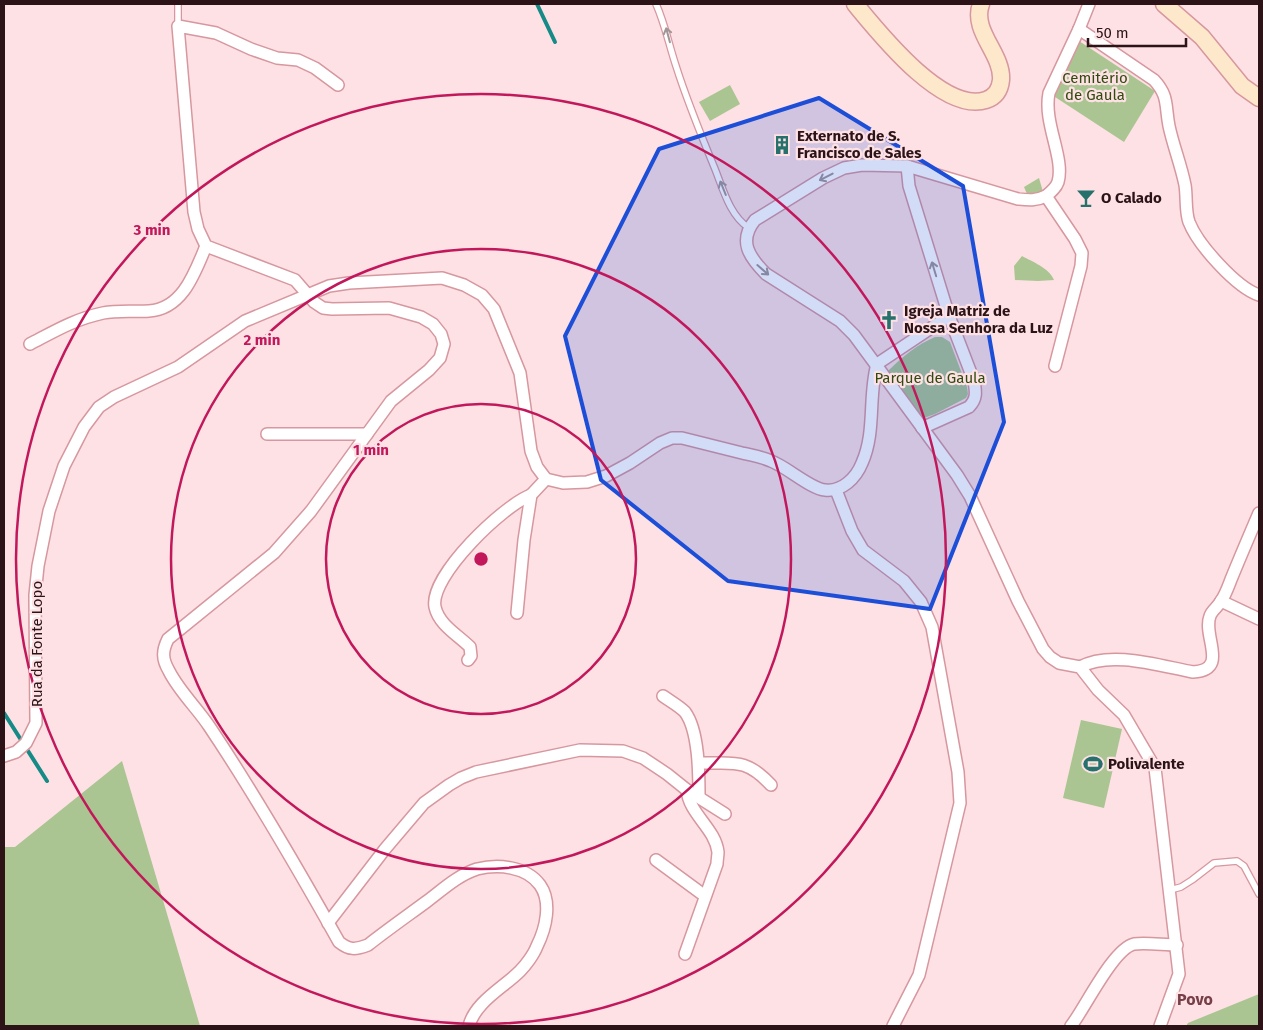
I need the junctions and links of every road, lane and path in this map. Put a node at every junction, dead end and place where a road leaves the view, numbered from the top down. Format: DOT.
graph roads {
  1 [pos="178,4"];
  2 [pos="656,4"];
  3 [pos="856,4"];
  4 [pos="981,4"];
  5 [pos="1089,4"];
  6 [pos="1164,4"];
  7 [pos="178,26"];
  8 [pos="1080,29"];
  9 [pos="338,85"];
  10 [pos="1259,98"];
  11 [pos="907,166"];
  12 [pos="1046,196"];
  13 [pos="749,228"];
  14 [pos="206,246"];
  15 [pos="307,294"];
  16 [pos="1259,295"];
  17 [pos="949,316"];
  18 [pos="30,344"];
  19 [pos="877,364"];
  20 [pos="1055,366"];
  21 [pos="922,428"];
  22 [pos="267,434"];
  23 [pos="367,434"];
  24 [pos="546,479"];
  25 [pos="836,490"];
  26 [pos="531,495"];
  27 [pos="1259,513"];
  28 [pos="1222,601"];
  29 [pos="517,613"];
  30 [pos="1259,619"];
  31 [pos="468,660"];
  32 [pos="1080,667"];
  33 [pos="663,696"];
  34 [pos="4,756"];
  35 [pos="698,763"];
  36 [pos="771,785"];
  37 [pos="687,790"];
  38 [pos="699,797"];
  39 [pos="725,814"];
  40 [pos="656,860"];
  41 [pos="1170,890"];
  42 [pos="1259,894"];
  43 [pos="705,896"];
  44 [pos="328,923"];
  45 [pos="1176,945"];
  46 [pos="686,954"];
  47 [pos="469,1026"];
  48 [pos="893,1026"];
  49 [pos="1071,1026"];
  50 [pos="1160,1026"];
  1 -- 7 [label="lane"];
  13 -- 2 [label="lane, one-way"];
  3 -- 4 [label="main road"];
  5 -- 8 [label="street"];
  6 -- 10 [label="main road"];
  7 -- 9 [label="street"];
  7 -- 14 [label="street"];
  8 -- 12 [label="street"];
  8 -- 16 [label="street"];
  11 -- 12 [label="street"];
  11 -- 13 [label="street, one-way"];
  17 -- 11 [label="street, one-way"];
  12 -- 20 [label="street"];
  13 -- 19 [label="street, one-way"];
  14 -- 15 [label="street"];
  14 -- 18 [label="street"];
  15 -- 23 [label="street"];
  15 -- 24 [label="street, Rua da Fonte Lopo"];
  15 -- 34 [label="street, Rua da Fonte Lopo"];
  17 -- 19 [label="street"];
  17 -- 21 [label="street"];
  19 -- 21 [label="street"];
  19 -- 25 [label="street"];
  21 -- 32 [label="street"];
  22 -- 23 [label="street"];
  23 -- 44 [label="street"];
  24 -- 25 [label="street"];
  24 -- 26 [label="street"];
  25 -- 48 [label="street"];
  26 -- 29 [label="street"];
  26 -- 31 [label="street"];
  27 -- 28 [label="street"];
  28 -- 30 [label="street"];
  28 -- 32 [label="street"];
  32 -- 41 [label="street"];
  33 -- 35 [label="street"];
  35 -- 36 [label="street"];
  35 -- 38 [label="street"];
  37 -- 38 [label="street"];
  37 -- 43 [label="street"];
  37 -- 44 [label="street"];
  38 -- 39 [label="street"];
  40 -- 43 [label="street"];
  41 -- 42 [label="lane"];
  41 -- 45 [label="street"];
  43 -- 46 [label="street"];
  44 -- 47 [label="street"];
  45 -- 49 [label="street"];
  45 -- 50 [label="street"];
}
